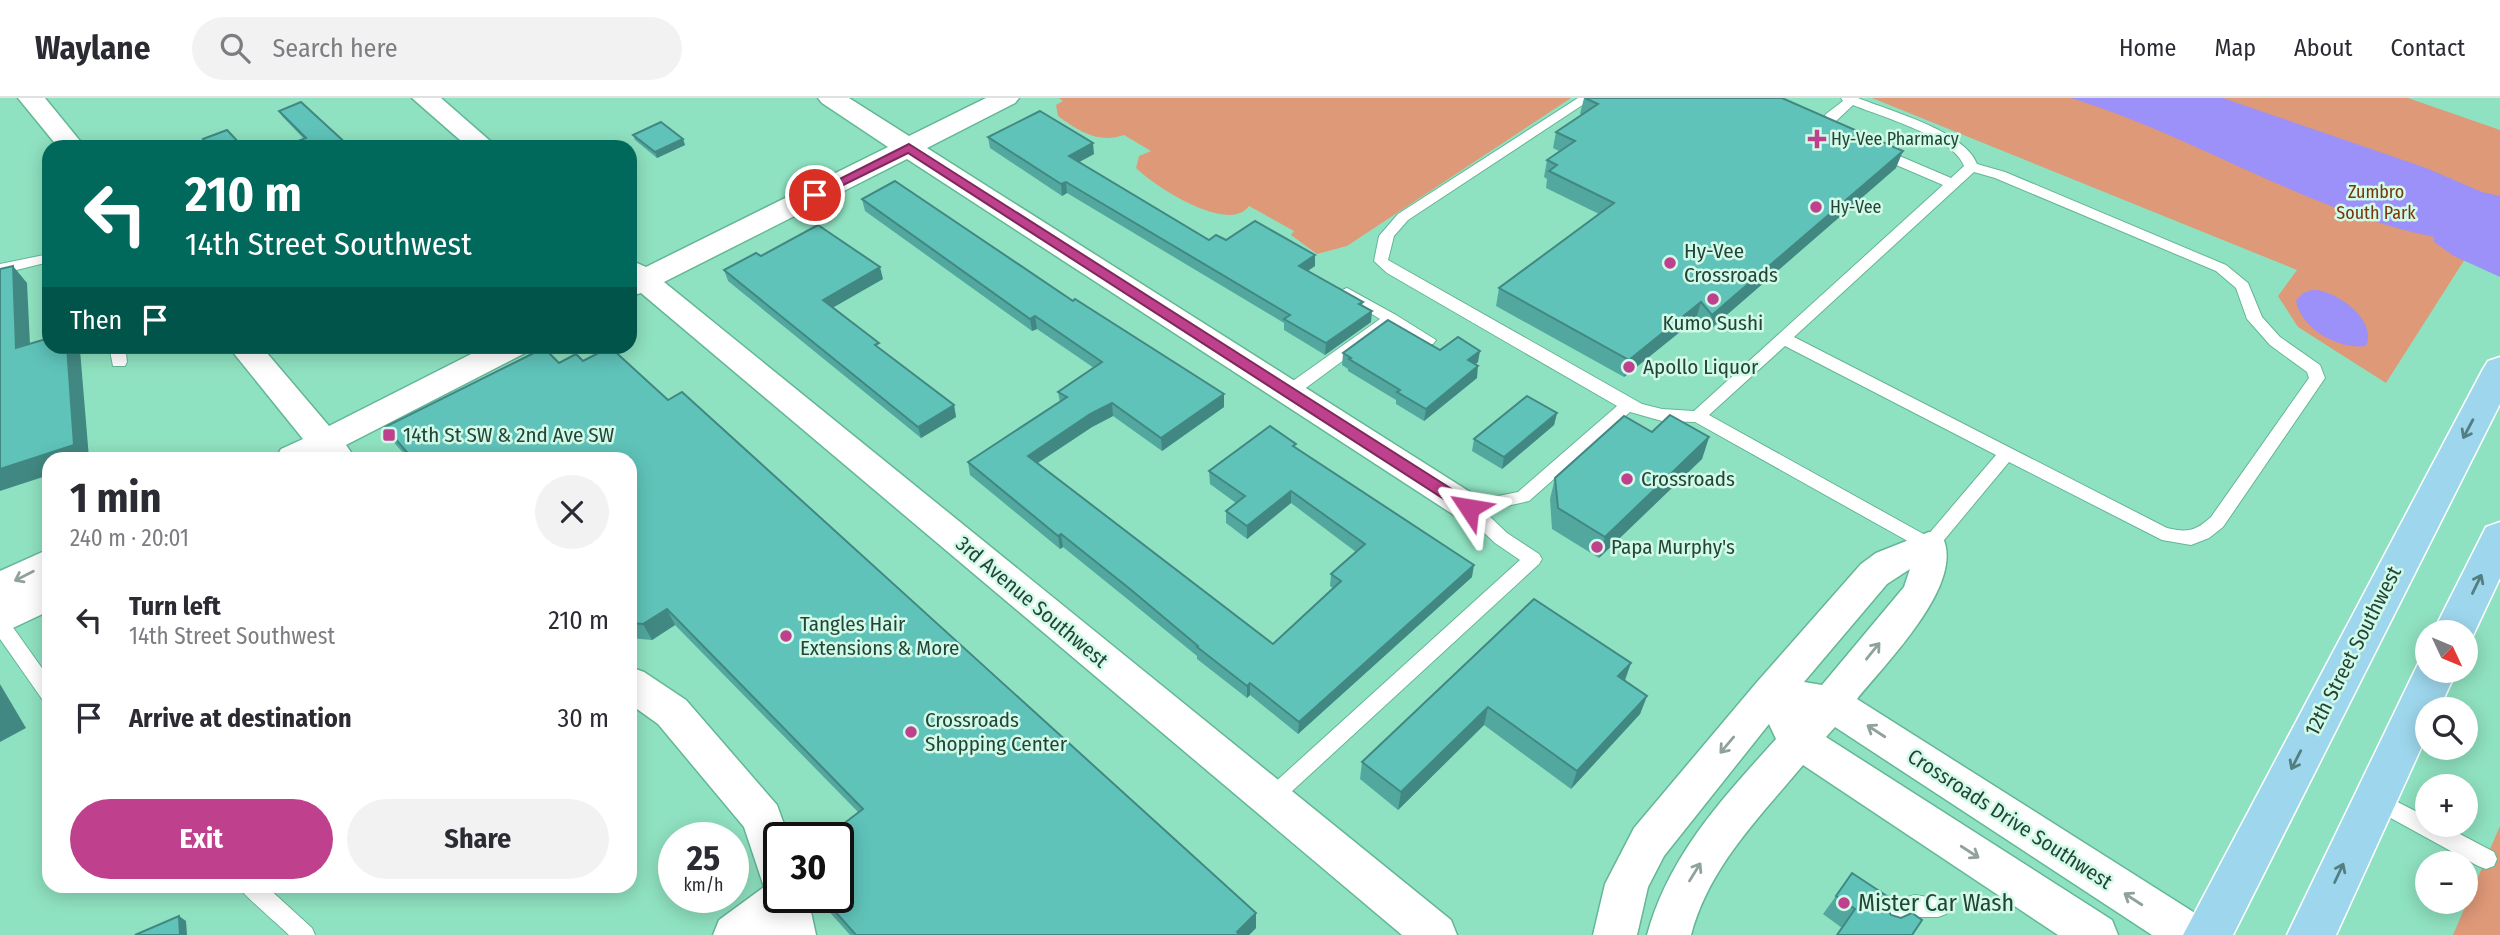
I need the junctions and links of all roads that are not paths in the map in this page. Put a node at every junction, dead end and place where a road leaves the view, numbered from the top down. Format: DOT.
graph roads {
  1 [pos="31,98"];
  2 [pos="425,98"];
  3 [pos="831,98"];
  4 [pos="1006,98"];
  5 [pos="1587,98"];
  6 [pos="1850,99"];
  7 [pos="66,140"];
  8 [pos="476,140"];
  9 [pos="909,148"];
  10 [pos="1971,167"];
  11 [pos="1952,184"];
  12 [pos="42,259"];
  13 [pos="0,268"];
  14 [pos="637,278"];
  15 [pos="637,281"];
  16 [pos="1348,293"];
  17 [pos="1391,318"];
  18 [pos="1782,338"];
  19 [pos="1428,340"];
  20 [pos="250,354"];
  21 [pos="500,354"];
  22 [pos="2500,369"];
  23 [pos="1289,392"];
  24 [pos="1628,405"];
  25 [pos="1698,416"];
  26 [pos="331,451"];
  27 [pos="2006,454"];
  28 [pos="1469,508"];
  29 [pos="2500,537"];
  30 [pos="1930,546"];
  31 [pos="42,567"];
  32 [pos="0,588"];
  33 [pos="42,598"];
  34 [pos="2460,620"];
  35 [pos="0,622"];
  36 [pos="42,683"];
  37 [pos="2430,683"];
  38 [pos="637,688"];
  39 [pos="1771,693"];
  40 [pos="1830,703"];
  41 [pos="1799,741"];
  42 [pos="1270,799"];
  43 [pos="2374,799"];
  44 [pos="763,822"];
  45 [pos="2486,859"];
  46 [pos="259,893"];
  47 [pos="1938,907"];
  48 [pos="764,913"];
  49 [pos="788,913"];
  50 [pos="1886,924"];
  51 [pos="304,935"];
  52 [pos="735,935"];
  53 [pos="794,935"];
  54 [pos="1435,935"];
  55 [pos="1615,935"];
  56 [pos="1669,935"];
  57 [pos="2096,935"];
  58 [pos="2190,935"];
  59 [pos="2207,935"];
  60 [pos="2311,935"];
  1 -- 7 [label="street"];
  2 -- 8 [label="street"];
  3 -- 9 [label="street"];
  4 -- 9 [label="street"];
  5 -- 24 [label="lane"];
  6 -- 10 [label="lane"];
  6 -- 11 [label="lane"];
  9 -- 14 [label="street"];
  9 -- 23 [label="street"];
  10 -- 11 [label="lane"];
  10 -- 27 [label="lane"];
  11 -- 18 [label="lane"];
  12 -- 13 [label="lane"];
  15 -- 42 [label="street, 3rd Avenue Southwest"];
  16 -- 17 [label="lane"];
  17 -- 19 [label="lane"];
  17 -- 23 [label="lane"];
  18 -- 25 [label="lane"];
  18 -- 27 [label="lane"];
  20 -- 26 [label="street"];
  21 -- 26 [label="street"];
  22 -- 59 [label="main road, 12th Street Southwest, one-way"];
  23 -- 28 [label="street"];
  24 -- 25 [label="lane"];
  24 -- 28 [label="lane"];
  25 -- 30 [label="lane"];
  27 -- 30 [label="lane"];
  28 -- 42 [label="lane"];
  34 -- 29 [label="main road, one-way"];
  30 -- 39 [label="street"];
  40 -- 30 [label="street, one-way"];
  31 -- 32 [label="street, one-way"];
  33 -- 35 [label="street"];
  35 -- 36 [label="lane"];
  37 -- 43 [label="main road"];
  38 -- 44 [label="street"];
  39 -- 40 [label="street, Crossroads Drive Southwest"];
  39 -- 41 [label="street"];
  39 -- 55 [label="street, one-way"];
  40 -- 41 [label="street"];
  58 -- 40 [label="street, Crossroads Drive Southwest, one-way"];
  56 -- 41 [label="street, one-way"];
  41 -- 57 [label="street, one-way"];
  42 -- 54 [label="street, 3rd Avenue Southwest"];
  43 -- 45 [label="lane"];
  60 -- 43 [label="main road, one-way"];
  46 -- 51 [label="lane"];
  47 -- 50 [label="lane"];
  48 -- 52 [label="street"];
  49 -- 53 [label="street"];
}
